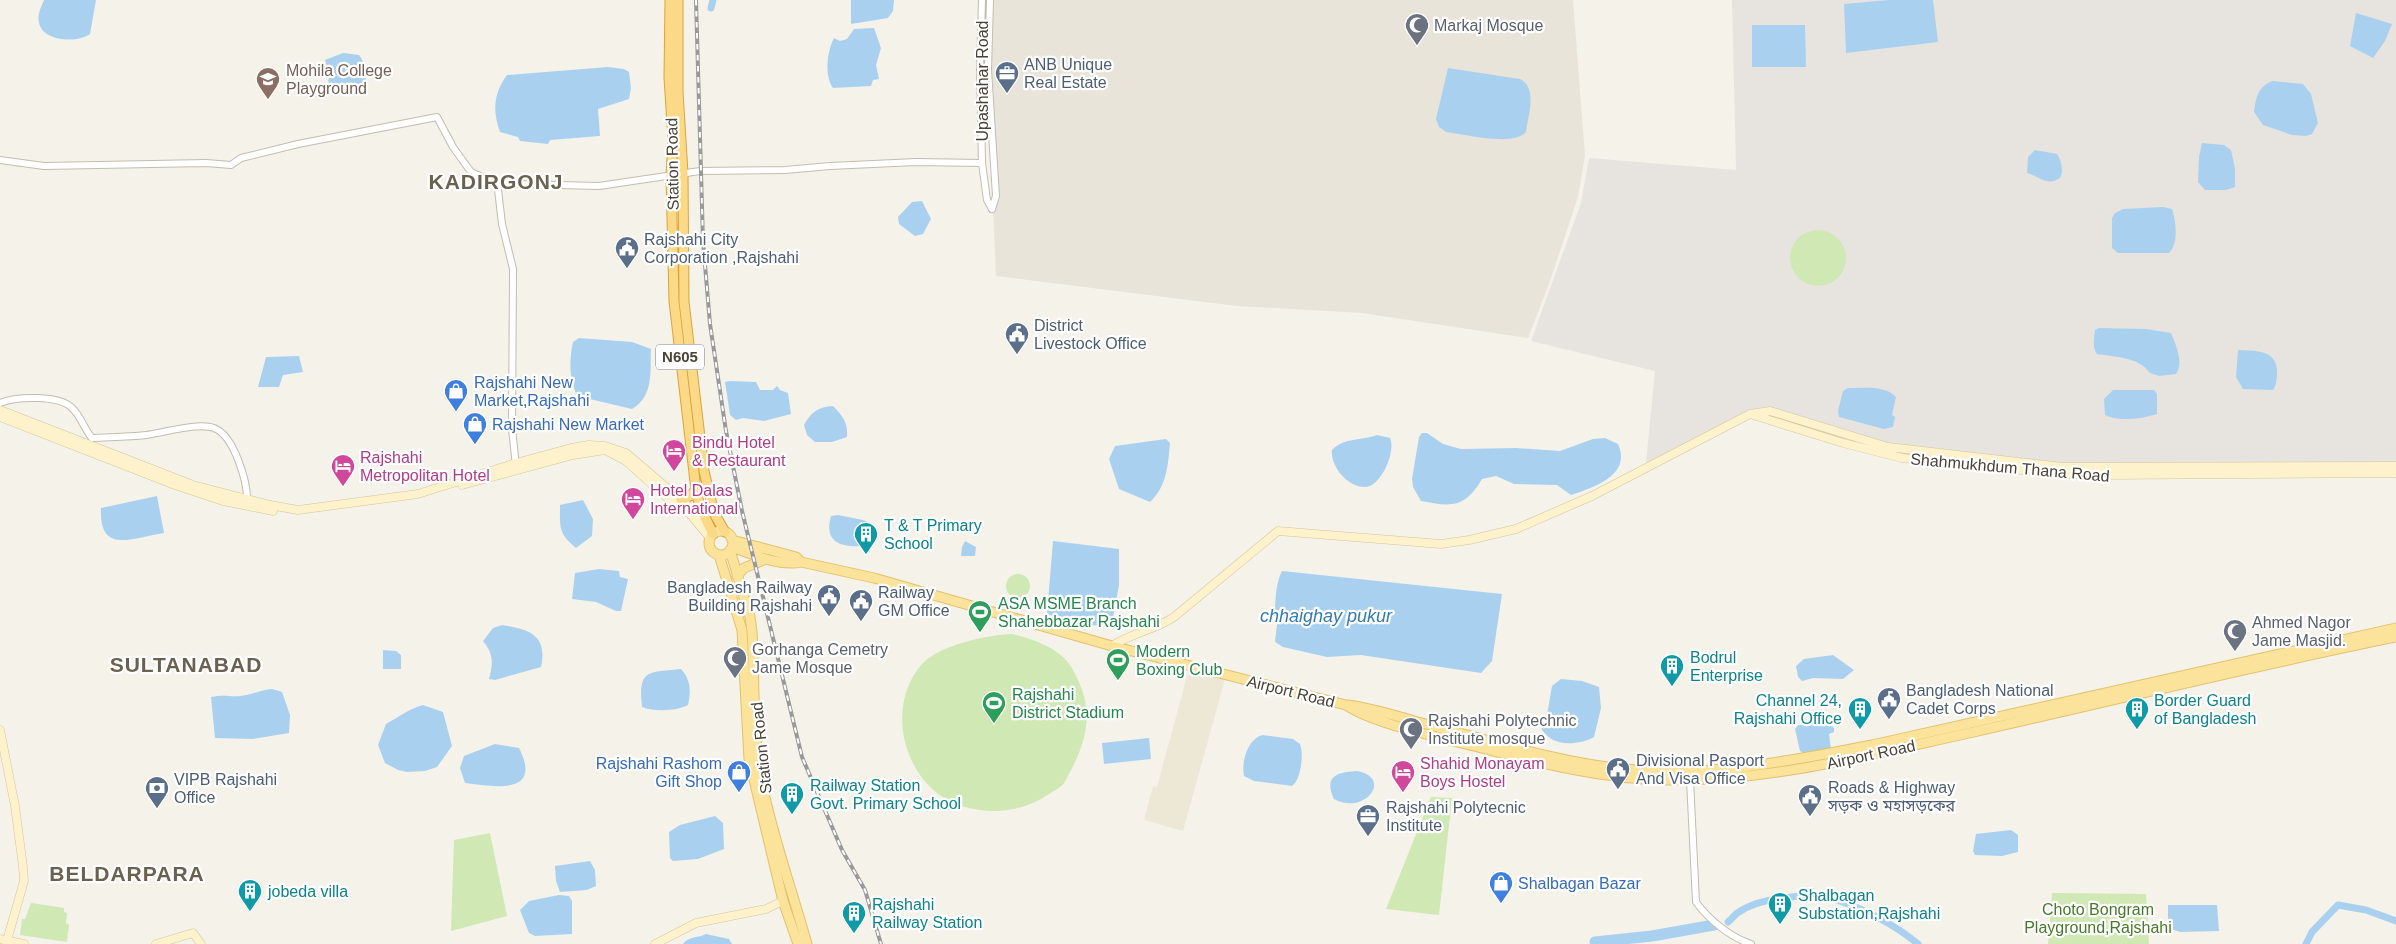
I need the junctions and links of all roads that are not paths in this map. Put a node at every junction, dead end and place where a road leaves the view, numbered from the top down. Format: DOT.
graph roads {
  1 [pos="670,0"];
  2 [pos="678,0"];
  3 [pos="982,0"];
  4 [pos="990,0"];
  5 [pos="0,160"];
  6 [pos="982,163"];
  7 [pos="683,174"];
  8 [pos="671,176"];
  9 [pos="497,181"];
  10 [pos="0,403"];
  11 [pos="0,410"];
  12 [pos="1750,414"];
  13 [pos="0,417"];
  14 [pos="517,466"];
  15 [pos="2396,466"];
  16 [pos="2396,473"];
  17 [pos="696,490"];
  18 [pos="681,500"];
  19 [pos="247,502"];
  20 [pos="725,532"];
  21 [pos="712,535"];
  22 [pos="731,546"];
  23 [pos="720,555"];
  24 [pos="769,559"];
  25 [pos="801,562"];
  26 [pos="737,576"];
  27 [pos="2396,628"];
  28 [pos="2396,637"];
  29 [pos="1112,646"];
  30 [pos="1346,705"];
  31 [pos="2050,710"];
  32 [pos="0,730"];
  33 [pos="1690,780"];
  34 [pos="783,901"];
  35 [pos="4,941"];
  36 [pos="24,944"];
  37 [pos="156,944"];
  38 [pos="201,944"];
  39 [pos="655,944"];
  40 [pos="798,944"];
  41 [pos="807,944"];
  42 [pos="1751,944"];
  1 -- 8 [label="highway, Station Road / N605"];
  2 -- 7 [label="highway, Station Road / N605"];
  3 -- 6 [label="street, Upashahar Road"];
  4 -- 6 [label="street, Upashahar Road"];
  5 -- 9 [label="street"];
  6 -- 7 [label="street"];
  7 -- 8 [label="street"];
  7 -- 20 [label="highway, Station Road / N605"];
  8 -- 9 [label="street"];
  8 -- 17 [label="highway, Station Road / N605"];
  9 -- 14 [label="street"];
  10 -- 19 [label="street"];
  11 -- 19 [label="main road"];
  12 -- 15 [label="main road, Shahmukhdum Thana Road"];
  12 -- 16 [label="main road, Shahmukhdum Thana Road"];
  12 -- 29 [label="main road, Shahmukhdum Thana Road"];
  13 -- 19 [label="main road"];
  14 -- 18 [label="main road"];
  14 -- 19 [label="main road"];
  14 -- 21 [label="main road"];
  17 -- 18 [label="highway"];
  17 -- 21 [label="highway, Station Road / N605"];
  18 -- 21 [label="main road"];
  20 -- 21 [label="main road"];
  20 -- 22 [label="main road, N605"];
  21 -- 23 [label="main road, N605"];
  22 -- 23 [label="main road"];
  22 -- 24 [label="main road, Airport Road"];
  22 -- 25 [label="main road, Airport Road"];
  22 -- 26 [label="main road, Station Road"];
  23 -- 34 [label="main road, Station Road"];
  24 -- 25 [label="main road, Airport Road"];
  24 -- 26 [label="main road"];
  25 -- 29 [label="main road, Airport Road"];
  26 -- 41 [label="main road, Station Road"];
  27 -- 31 [label="main road, Airport Road"];
  28 -- 31 [label="main road, Airport Road"];
  29 -- 30 [label="main road, Airport Road"];
  30 -- 31 [label="main road, Airport Road"];
  30 -- 33 [label="main road, Airport Road"];
  31 -- 33 [label="main road, Airport Road"];
  32 -- 35 [label="main road"];
  33 -- 42 [label="street"];
  34 -- 39 [label="main road"];
  34 -- 40 [label="main road, Station Road"];
  35 -- 36 [label="main road"];
  37 -- 38 [label="main road"];
}
